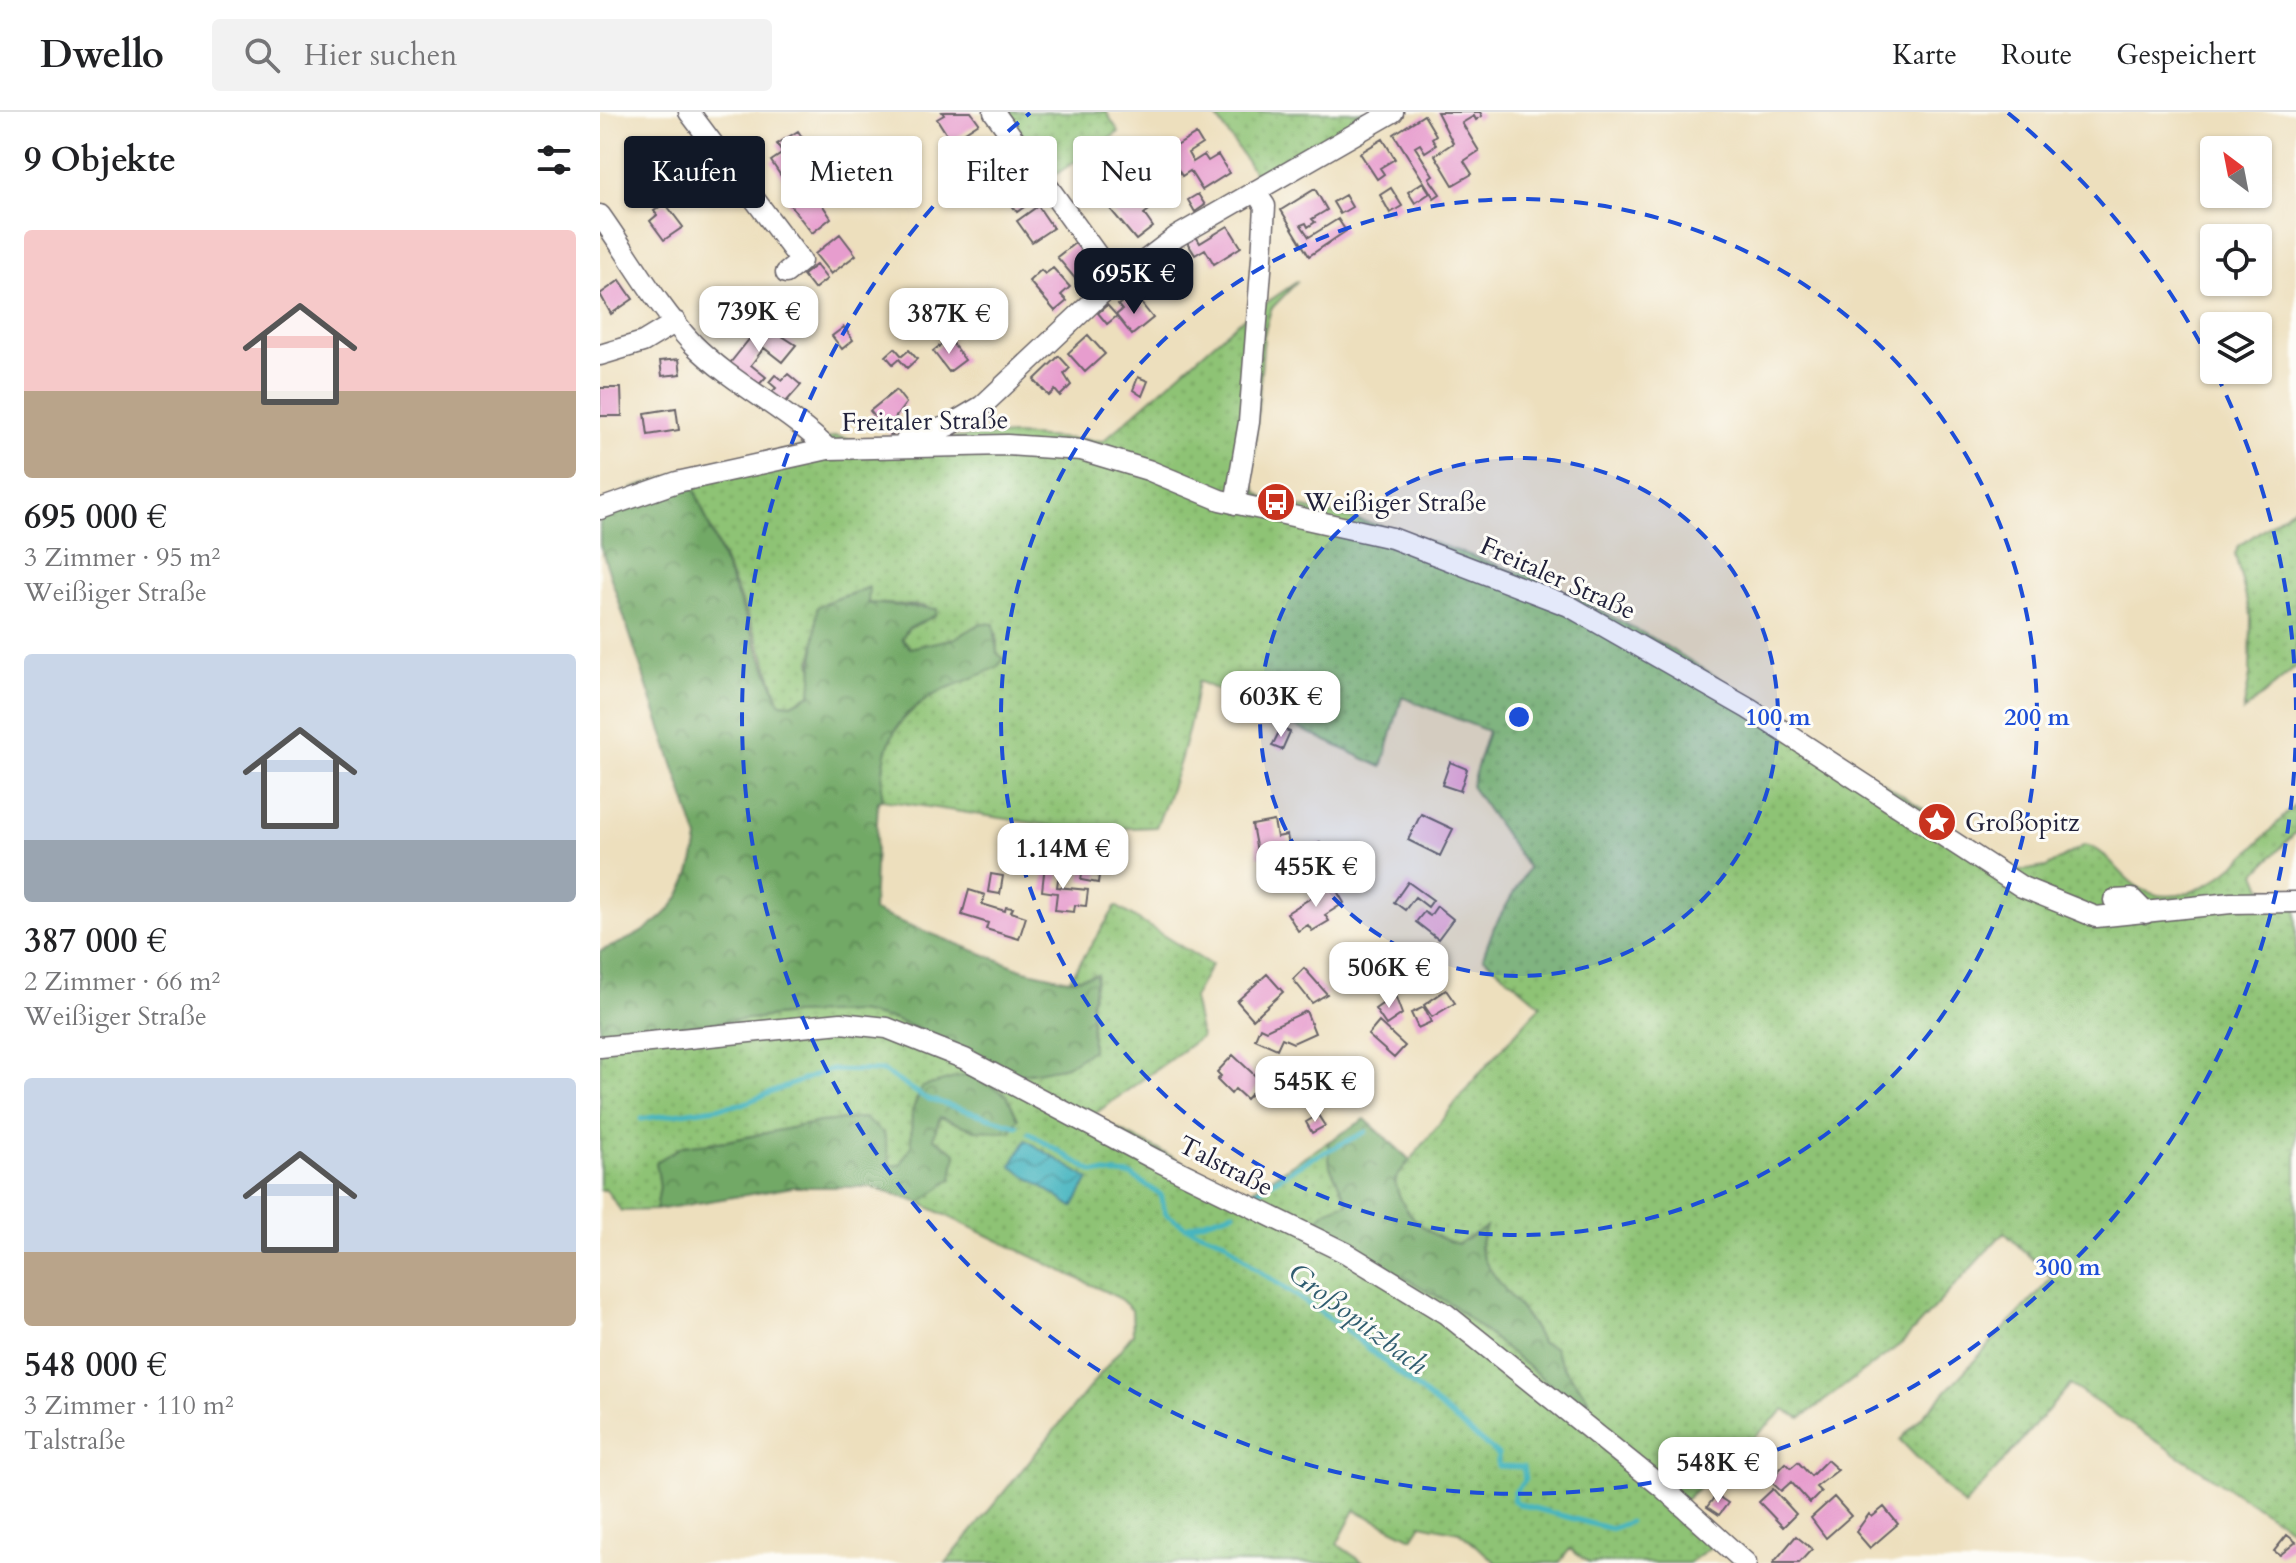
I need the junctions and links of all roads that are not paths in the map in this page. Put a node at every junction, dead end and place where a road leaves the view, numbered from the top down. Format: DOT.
graph roads {
  1 [pos="689,112"];
  2 [pos="994,112"];
  3 [pos="1393,112"];
  4 [pos="1255,191"];
  5 [pos="600,215"];
  6 [pos="786,273"];
  7 [pos="1116,281"];
  8 [pos="676,322"];
  9 [pos="600,355"];
  10 [pos="906,448"];
  11 [pos="828,449"];
  12 [pos="1235,504"];
  13 [pos="600,509"];
  14 [pos="2114,900"];
  15 [pos="2296,902"];
  16 [pos="2146,913"];
  17 [pos="600,1047"];
  18 [pos="1746,1563"];
  1 -- 6 [label="street"];
  2 -- 7 [label="street"];
  3 -- 4 [label="street"];
  4 -- 7 [label="street"];
  4 -- 12 [label="street"];
  5 -- 8 [label="street, Freitaler Straße"];
  7 -- 10 [label="street"];
  8 -- 9 [label="street"];
  8 -- 11 [label="street, Freitaler Straße"];
  10 -- 11 [label="street, Freitaler Straße"];
  10 -- 12 [label="street, Freitaler Straße"];
  11 -- 13 [label="street"];
  12 -- 16 [label="street, Freitaler Straße"];
  14 -- 16 [label="street"];
  15 -- 16 [label="street, Freitaler Straße"];
  17 -- 18 [label="street, Talstraße"];
}
